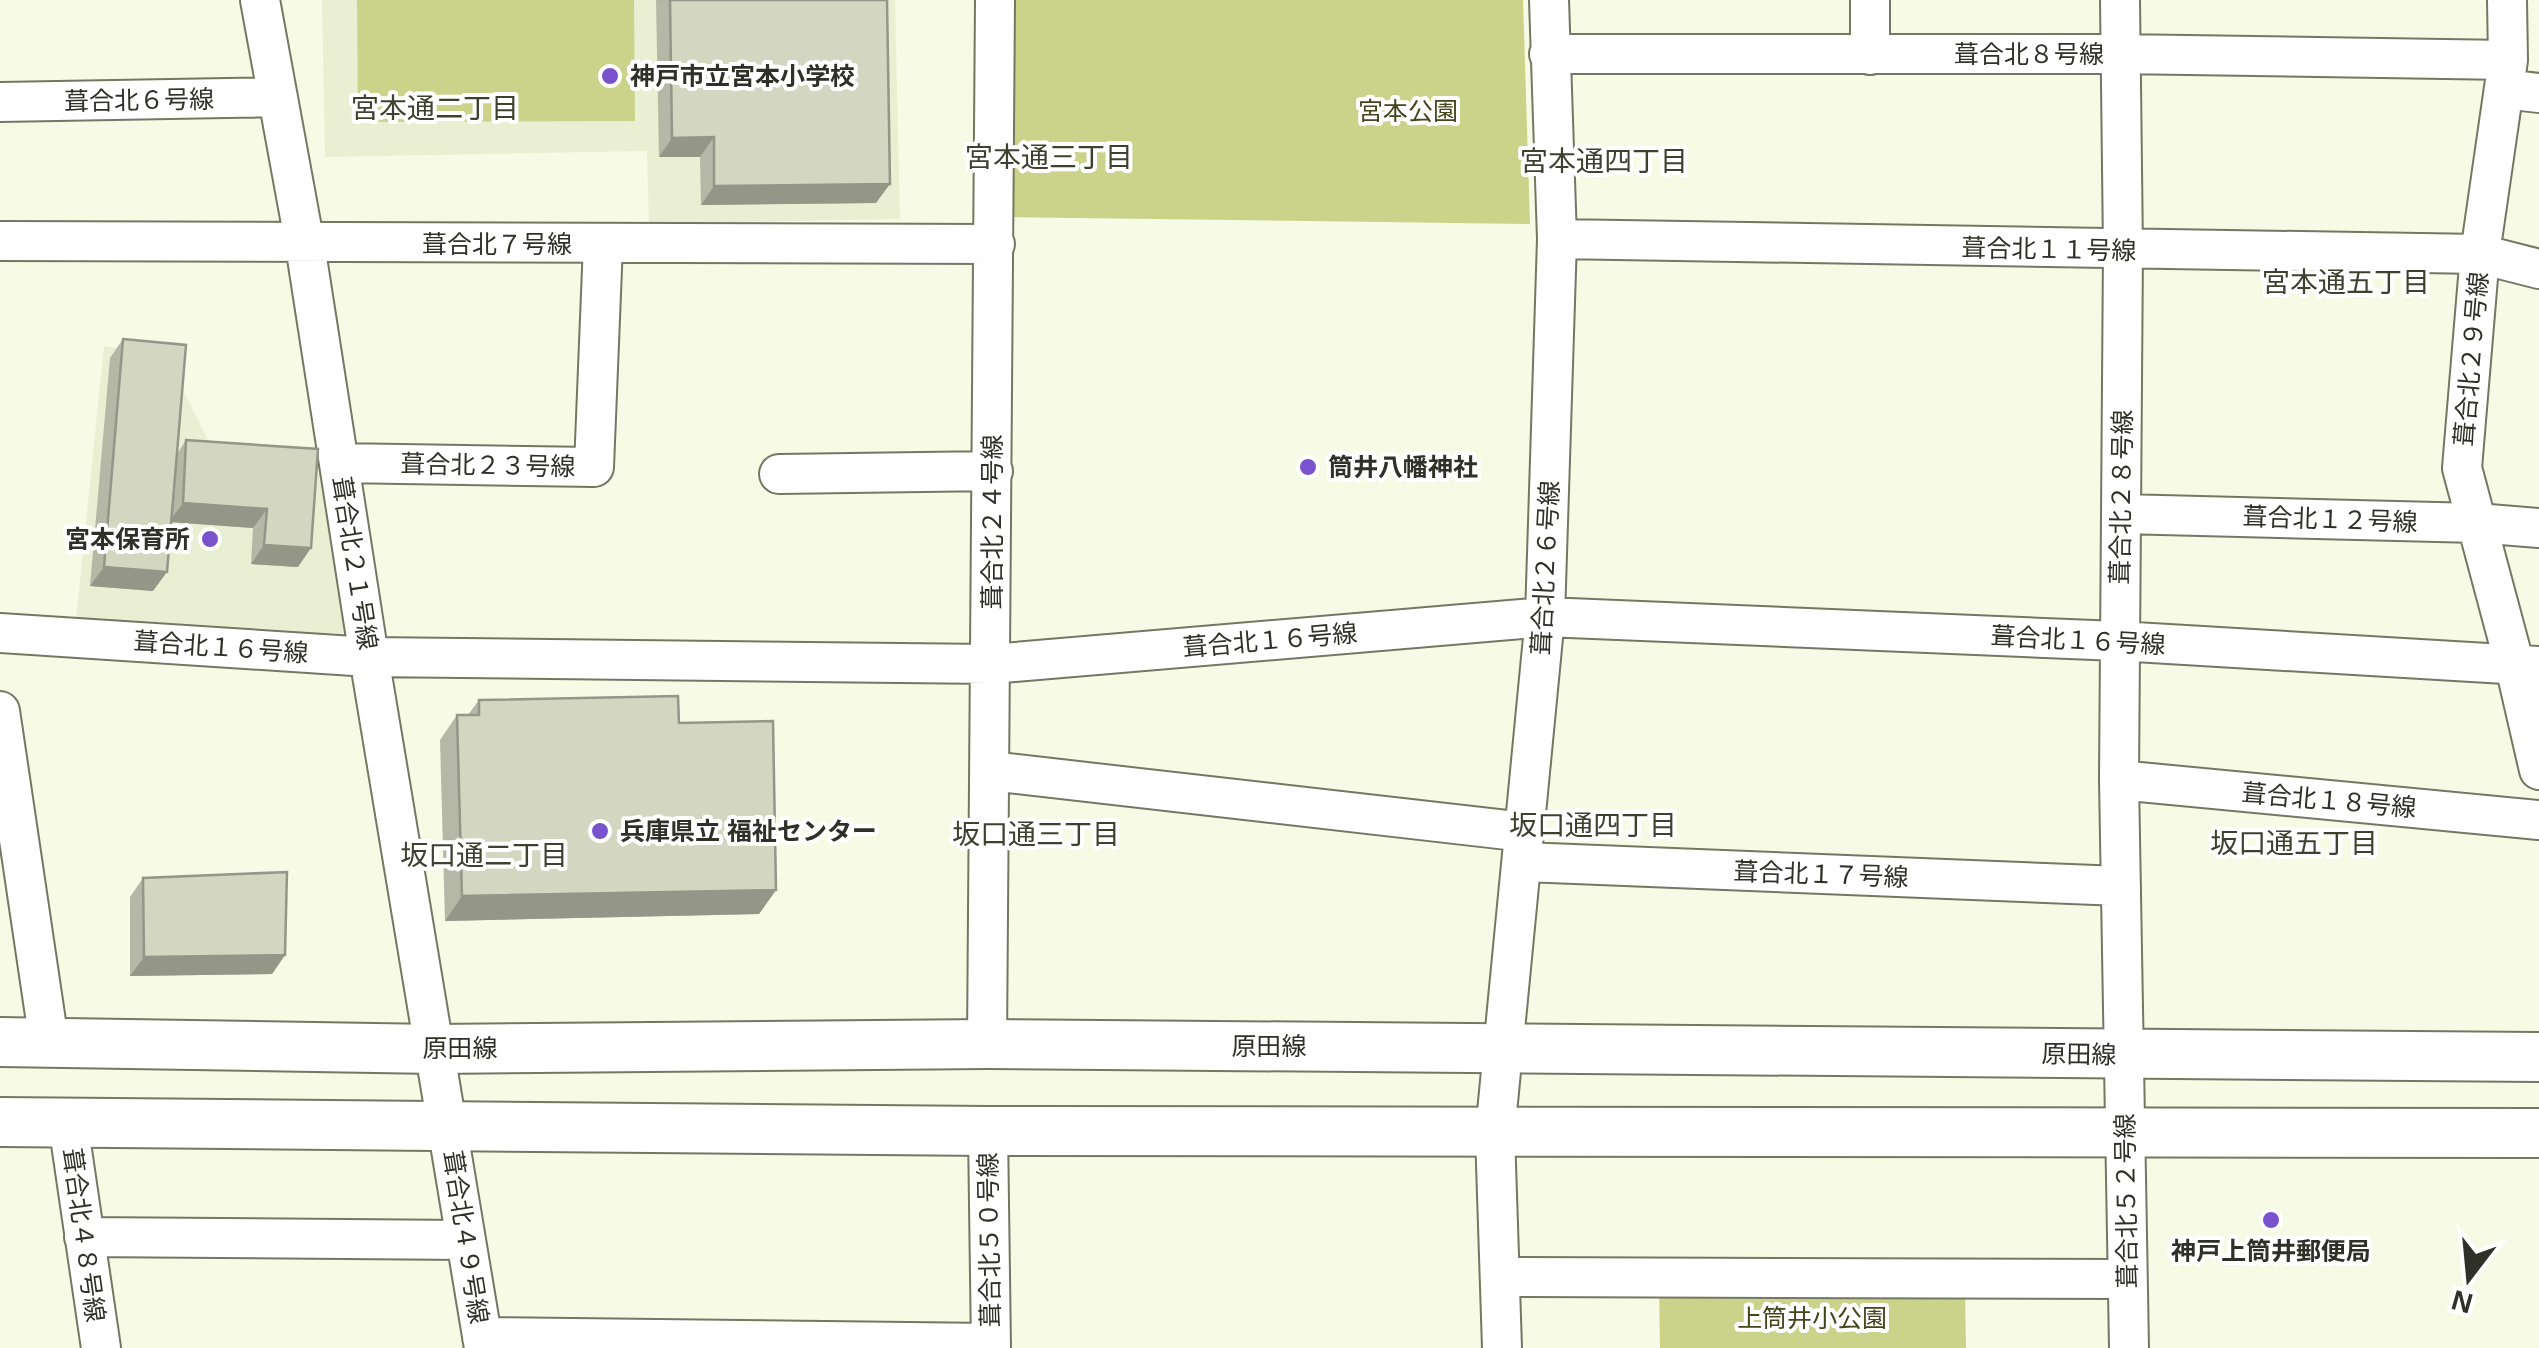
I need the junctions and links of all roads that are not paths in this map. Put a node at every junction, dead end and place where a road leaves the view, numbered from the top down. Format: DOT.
graph roads {
  1 [pos="260,0"];
  2 [pos="995,0"];
  3 [pos="1549,0"];
  4 [pos="1870,0"];
  5 [pos="2120,0"];
  6 [pos="2508,0"];
  7 [pos="1549,54"];
  8 [pos="2119,54"];
  9 [pos="1870,55"];
  10 [pos="2517,81"];
  11 [pos="278,97"];
  12 [pos="0,102"];
  13 [pos="1557,239"];
  14 [pos="0,241"];
  15 [pos="305,244"];
  16 [pos="603,244"];
  17 [pos="995,244"];
  18 [pos="2122,250"];
  19 [pos="2480,254"];
  20 [pos="2539,269"];
  21 [pos="339,463"];
  22 [pos="992,471"];
  23 [pos="779,474"];
  24 [pos="2122,514"];
  25 [pos="2477,523"];
  26 [pos="2539,528"];
  27 [pos="1545,617"];
  28 [pos="0,634"];
  29 [pos="2118,642"];
  30 [pos="369,657"];
  31 [pos="991,664"];
  32 [pos="2527,666"];
  33 [pos="0,711"];
  34 [pos="2539,770"];
  35 [pos="990,771"];
  36 [pos="2119,780"];
  37 [pos="2539,820"];
  38 [pos="1524,847"];
  39 [pos="2120,886"];
  40 [pos="0,1042"];
  41 [pos="48,1042"];
  42 [pos="987,1044"];
  43 [pos="436,1048"];
  44 [pos="1504,1048"];
  45 [pos="2124,1054"];
  46 [pos="2539,1057"];
  47 [pos="0,1122"];
  48 [pos="68,1123"];
  49 [pos="448,1126"];
  50 [pos="988,1131"];
  51 [pos="2126,1132"];
  52 [pos="2539,1133"];
  53 [pos="1495,1134"];
  54 [pos="84,1237"];
  55 [pos="466,1240"];
  56 [pos="1501,1277"];
  57 [pos="2127,1279"];
  58 [pos="483,1342"];
  59 [pos="991,1345"];
  60 [pos="101,1348"];
  61 [pos="1502,1348"];
  62 [pos="2130,1348"];
  1 -- 11 [label="street, 葺合北２１号線"];
  2 -- 17 [label="street, 葺合北２４号線"];
  3 -- 7 [label="street, 葺合北２６号線"];
  4 -- 9 [label="street"];
  5 -- 8 [label="street, 葺合北２８号線"];
  6 -- 10 [label="street, 葺合北２９号線"];
  7 -- 9 [label="street, 葺合北８号線"];
  7 -- 13 [label="street, 葺合北２６号線"];
  8 -- 9 [label="street, 葺合北８号線"];
  8 -- 10 [label="street, 葺合北８号線"];
  8 -- 18 [label="street, 葺合北２８号線"];
  10 -- 19 [label="street, 葺合北２９号線"];
  11 -- 12 [label="street, 葺合北６号線"];
  11 -- 15 [label="street, 葺合北２１号線"];
  13 -- 18 [label="street, 葺合北１１号線"];
  13 -- 27 [label="street, 葺合北２６号線"];
  14 -- 15 [label="street, 葺合北７号線"];
  15 -- 16 [label="street, 葺合北７号線"];
  15 -- 21 [label="street, 葺合北２１号線"];
  16 -- 17 [label="street, 葺合北７号線"];
  16 -- 21 [label="street, 葺合北２３号線"];
  17 -- 22 [label="street, 葺合北２４号線"];
  18 -- 19 [label="street, 葺合北１１号線"];
  18 -- 24 [label="street, 葺合北２８号線"];
  19 -- 20 [label="street, 葺合北１１号線"];
  19 -- 25 [label="street, 葺合北２９号線"];
  21 -- 30 [label="street, 葺合北２１号線"];
  22 -- 23 [label="street"];
  22 -- 31 [label="street, 葺合北２４号線"];
  24 -- 25 [label="street, 葺合北１２号線"];
  24 -- 29 [label="street, 葺合北２８号線"];
  25 -- 26 [label="street, 葺合北１２号線"];
  25 -- 32 [label="street, 葺合北２９号線"];
  27 -- 29 [label="street, 葺合北１６号線"];
  27 -- 31 [label="street, 葺合北１６号線"];
  27 -- 38 [label="street, 葺合北２６号線"];
  28 -- 30 [label="street, 葺合北１６号線"];
  29 -- 32 [label="street, 葺合北１６号線"];
  29 -- 36 [label="street, 葺合北２８号線"];
  30 -- 31 [label="street, 葺合北１６号線"];
  30 -- 43 [label="street, 葺合北２１号線"];
  31 -- 35 [label="street, 葺合北２４号線"];
  32 -- 34 [label="street, 葺合北２９号線"];
  33 -- 41 [label="street"];
  35 -- 38 [label="street, 葺合北１７号線"];
  35 -- 42 [label="street, 葺合北２４号線"];
  36 -- 37 [label="street, 葺合北１８号線"];
  36 -- 39 [label="street, 葺合北２８号線"];
  38 -- 39 [label="street, 葺合北１７号線"];
  38 -- 44 [label="street, 葺合北２６号線"];
  39 -- 45 [label="street, 葺合北２８号線"];
  40 -- 41 [label="main road, 原田線"];
  41 -- 43 [label="main road, 原田線"];
  42 -- 43 [label="main road, 原田線"];
  42 -- 44 [label="main road, 原田線"];
  43 -- 49 [label="street, 葺合北２１号線"];
  44 -- 45 [label="main road, 原田線"];
  44 -- 53 [label="street, 葺合北２６号線"];
  45 -- 46 [label="main road, 原田線"];
  45 -- 51 [label="street, 葺合北５２号線"];
  47 -- 48 [label="main road"];
  48 -- 49 [label="main road"];
  48 -- 54 [label="street, 葺合北４８号線"];
  49 -- 50 [label="main road"];
  49 -- 55 [label="street, 葺合北４９号線"];
  50 -- 53 [label="main road"];
  50 -- 59 [label="street, 葺合北５０号線"];
  51 -- 52 [label="main road"];
  51 -- 53 [label="main road"];
  51 -- 57 [label="street, 葺合北５２号線"];
  53 -- 56 [label="street, 葺合北２６号線"];
  54 -- 55 [label="street"];
  54 -- 60 [label="street, 葺合北４８号線"];
  55 -- 58 [label="street, 葺合北４９号線"];
  56 -- 57 [label="street"];
  56 -- 61 [label="street, 葺合北２６号線"];
  57 -- 62 [label="street, 葺合北５２号線"];
  58 -- 59 [label="street"];
}
